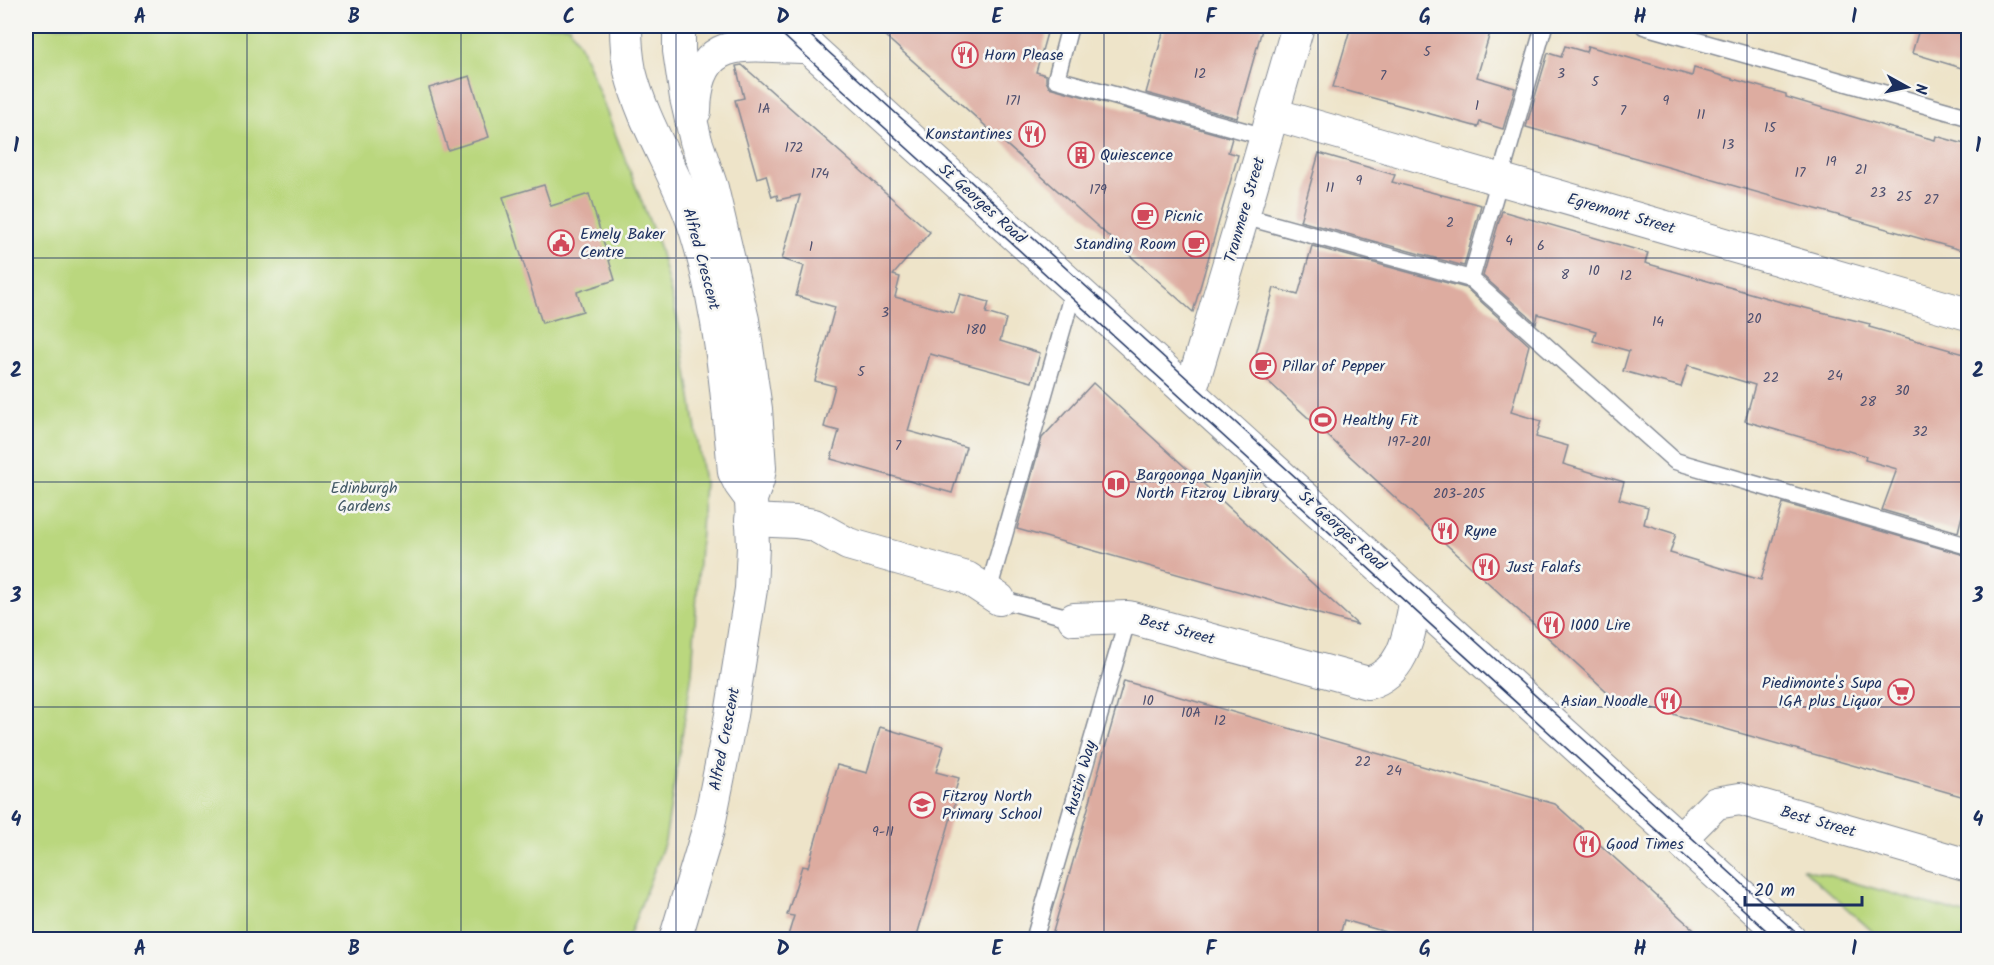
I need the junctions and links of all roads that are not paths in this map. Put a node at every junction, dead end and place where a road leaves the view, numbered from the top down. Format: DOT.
graph roads {
  1 [pos="626,26"];
  2 [pos="679,26"];
  3 [pos="786,26"];
  4 [pos="1070,26"];
  5 [pos="1298,26"];
  6 [pos="1544,26"];
  7 [pos="1644,26"];
  8 [pos="810,47"];
  9 [pos="1968,117"];
  10 [pos="1269,126"];
  11 [pos="696,141"];
  12 [pos="1500,179"];
  13 [pos="1243,216"];
  14 [pos="1471,279"];
  15 [pos="1074,288"];
  16 [pos="1968,314"];
  17 [pos="1190,393"];
  18 [pos="751,509"];
  19 [pos="1968,528"];
  20 [pos="1966,546"];
  21 [pos="994,595"];
  22 [pos="1416,598"];
  23 [pos="1128,616"];
  24 [pos="1074,619"];
  25 [pos="1680,839"];
  26 [pos="1968,865"];
  27 [pos="675,939"];
  28 [pos="1034,939"];
  29 [pos="1790,939"];
  1 -- 18 [label="street, Alfred Crescent"];
  2 -- 11 [label="street, Alfred Crescent"];
  3 -- 8 [label="highway, St Georges Road"];
  4 -- 10 [label="lane"];
  5 -- 10 [label="street, Tranmere Street"];
  6 -- 12 [label="lane"];
  7 -- 9 [label="lane"];
  8 -- 11 [label="street"];
  8 -- 15 [label="highway, St Georges Road"];
  10 -- 12 [label="street, Egremont Street"];
  10 -- 13 [label="street, Tranmere Street"];
  11 -- 18 [label="street, Alfred Crescent"];
  12 -- 14 [label="lane"];
  12 -- 16 [label="street, Egremont Street"];
  13 -- 14 [label="lane"];
  13 -- 17 [label="street, Tranmere Street"];
  14 -- 20 [label="lane"];
  15 -- 17 [label="highway, St Georges Road"];
  15 -- 21 [label="lane"];
  17 -- 22 [label="highway, St Georges Road"];
  18 -- 21 [label="street, Best Street"];
  18 -- 27 [label="street, Alfred Crescent"];
  19 -- 20 [label="lane"];
  21 -- 24 [label="lane, Best Street"];
  22 -- 23 [label="street, Best Street"];
  22 -- 25 [label="highway, St Georges Road"];
  23 -- 24 [label="street, Best Street"];
  23 -- 28 [label="lane, Austin Way"];
  25 -- 26 [label="street, Best Street"];
  25 -- 29 [label="highway, St Georges Road"];
}
